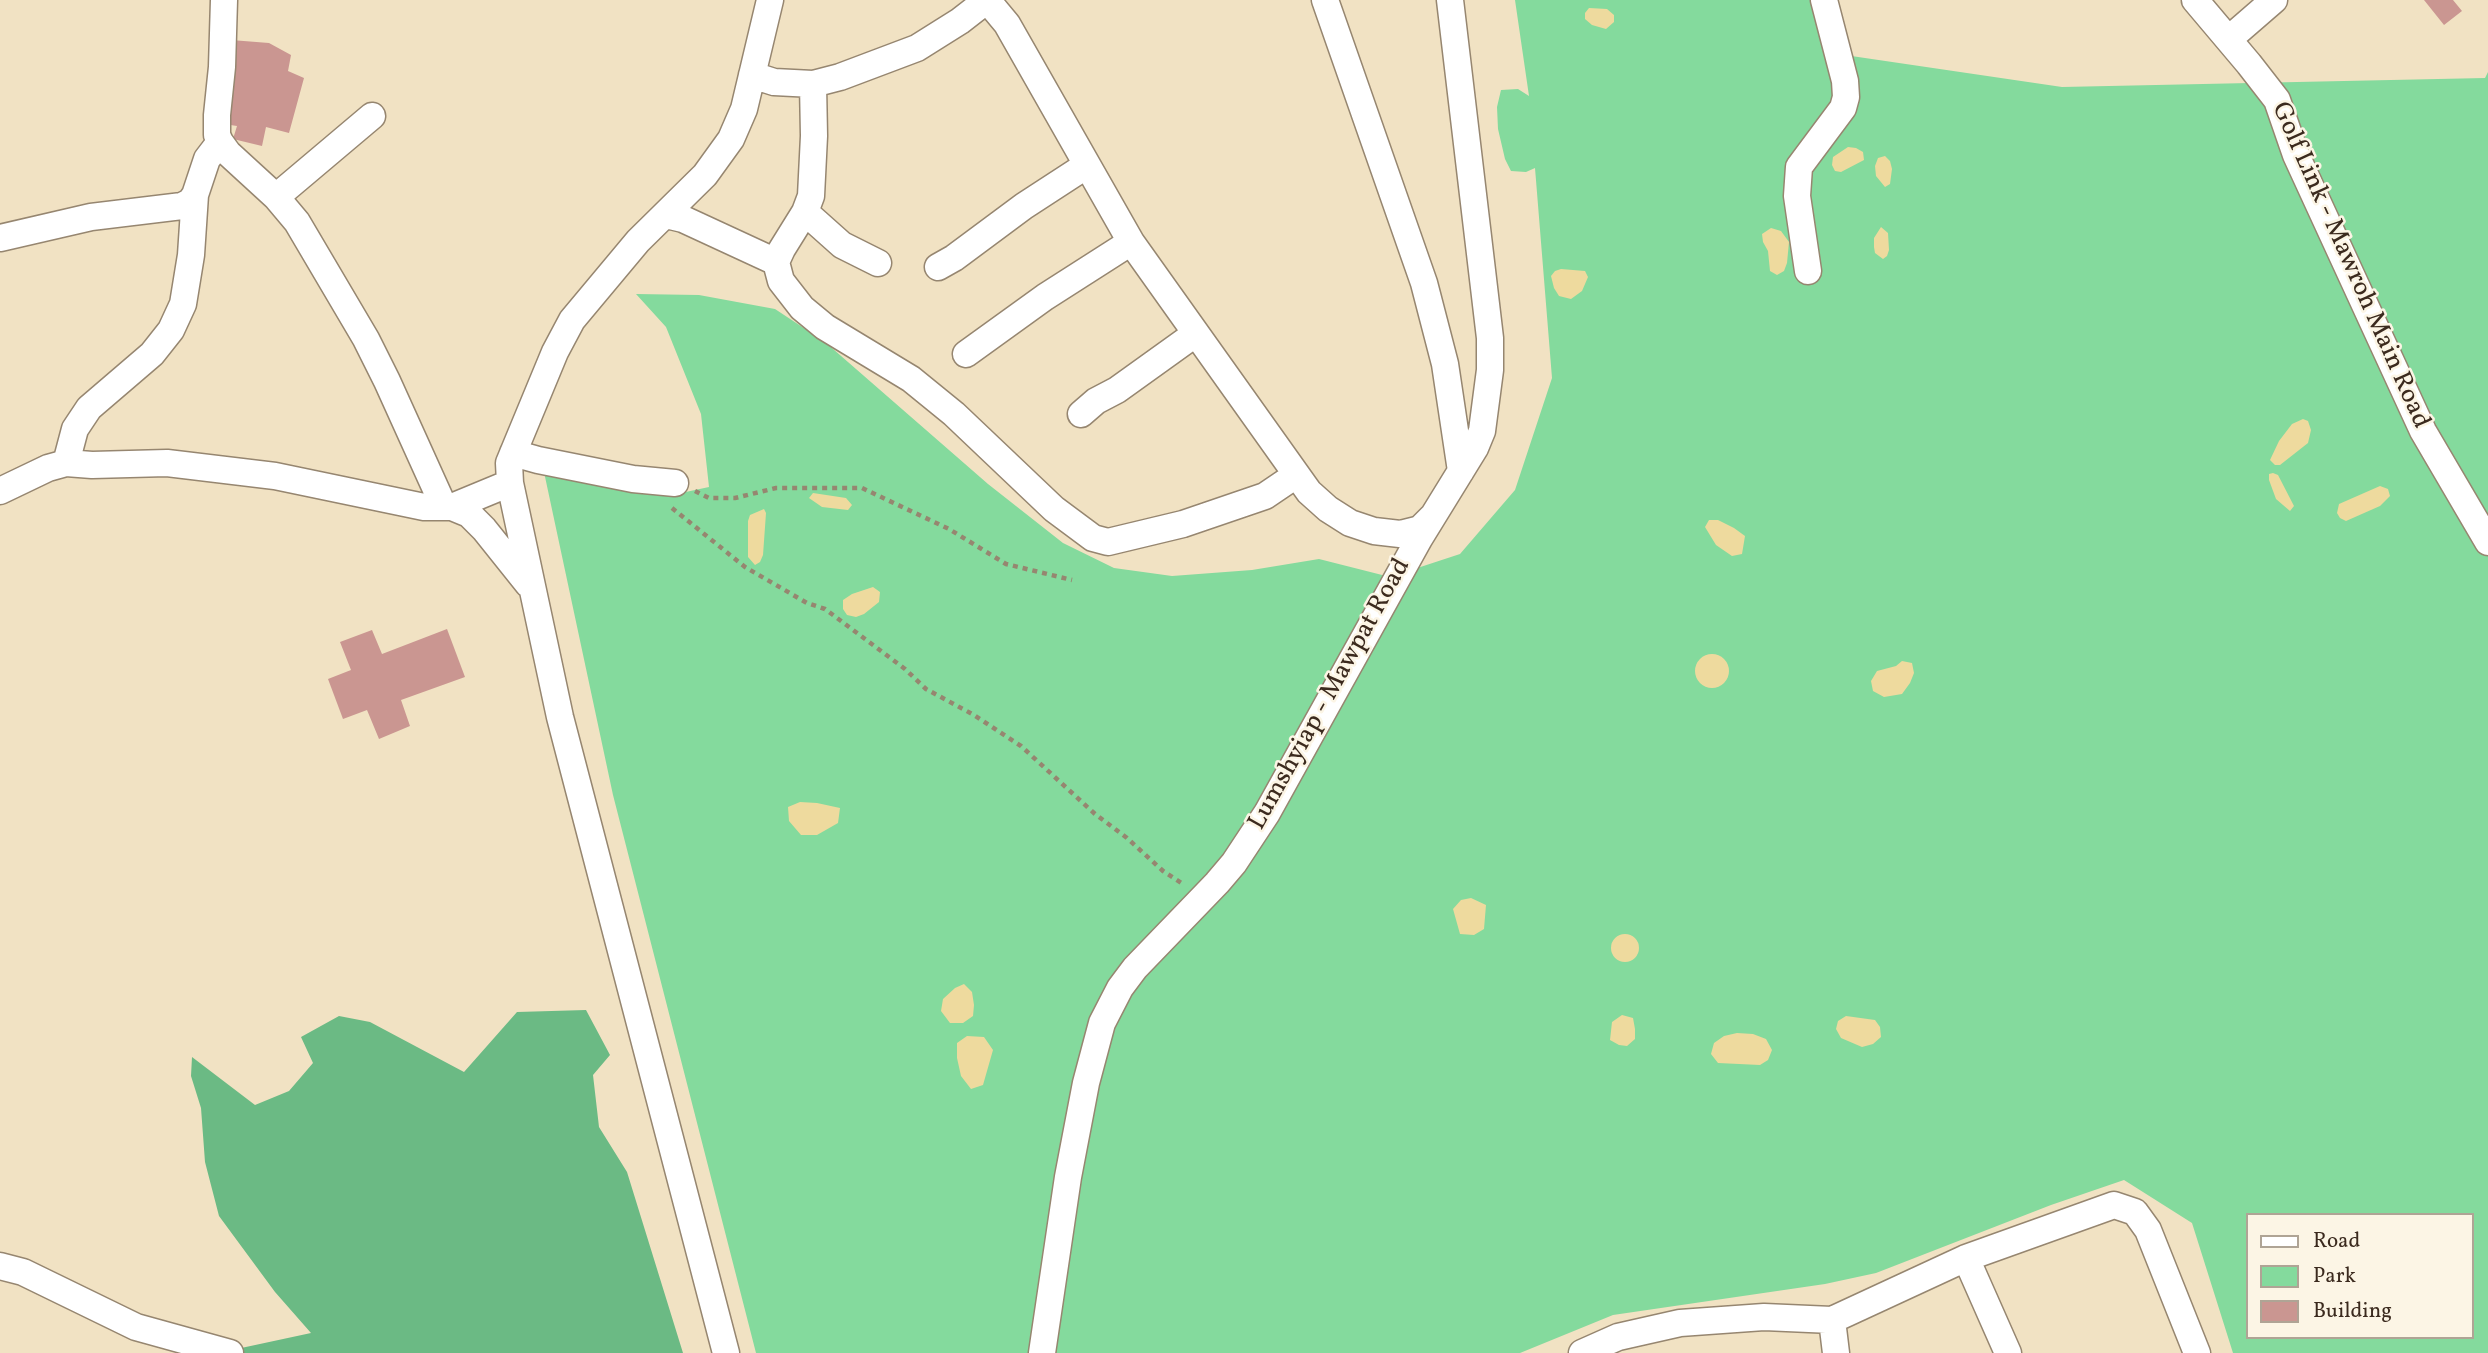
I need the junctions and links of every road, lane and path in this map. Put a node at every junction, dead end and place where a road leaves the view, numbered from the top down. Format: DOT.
graph roads {
  1 [pos="224,0"];
  2 [pos="770,0"];
  3 [pos="987,0"];
  4 [pos="1325,0"];
  5 [pos="1450,0"];
  6 [pos="1824,0"];
  7 [pos="2195,0"];
  8 [pos="2274,0"];
  9 [pos="2229,39"];
  10 [pos="752,75"];
  11 [pos="813,84"];
  12 [pos="372,116"];
  13 [pos="220,142"];
  14 [pos="1087,165"];
  15 [pos="195,195"];
  16 [pos="276,197"];
  17 [pos="805,212"];
  18 [pos="666,215"];
  19 [pos="0,238"];
  20 [pos="1131,242"];
  21 [pos="776,262"];
  22 [pos="878,263"];
  23 [pos="938,267"];
  24 [pos="1808,271"];
  25 [pos="1195,334"];
  26 [pos="966,354"];
  27 [pos="1081,414"];
  28 [pos="513,453"];
  29 [pos="66,463"];
  30 [pos="1461,471"];
  31 [pos="1296,475"];
  32 [pos="644,480"];
  33 [pos="510,483"];
  34 [pos="675,483"];
  35 [pos="0,491"];
  36 [pos="448,507"];
  37 [pos="1435,513"];
  38 [pos="2488,542"];
  39 [pos="1072,580"];
  40 [pos="533,590"];
  41 [pos="1202,900"];
  42 [pos="1966,1258"];
  43 [pos="0,1266"];
  44 [pos="1832,1320"];
  45 [pos="180,1346"];
  46 [pos="230,1353"];
  47 [pos="726,1353"];
  48 [pos="1042,1353"];
  49 [pos="1584,1353"];
  50 [pos="1836,1353"];
  51 [pos="2008,1353"];
  52 [pos="2197,1353"];
  1 -- 13 [label="street"];
  2 -- 10 [label="street"];
  3 -- 11 [label="street"];
  3 -- 14 [label="street"];
  4 -- 30 [label="street"];
  5 -- 30 [label="street, Lumshyiap - Mawpat Road"];
  6 -- 24 [label="street"];
  7 -- 9 [label="street, Golf Link - Mawroh Main Road"];
  8 -- 9 [label="street"];
  9 -- 38 [label="street, Golf Link - Mawroh Main Road"];
  10 -- 11 [label="street"];
  10 -- 18 [label="street"];
  11 -- 17 [label="street"];
  12 -- 16 [label="street"];
  13 -- 15 [label="street"];
  13 -- 16 [label="street"];
  14 -- 20 [label="street"];
  14 -- 23 [label="street"];
  15 -- 19 [label="street"];
  15 -- 29 [label="street"];
  16 -- 36 [label="street"];
  17 -- 21 [label="street"];
  17 -- 22 [label="street"];
  18 -- 21 [label="street"];
  18 -- 28 [label="street"];
  20 -- 25 [label="street"];
  20 -- 26 [label="street"];
  21 -- 31 [label="street"];
  25 -- 27 [label="street"];
  25 -- 31 [label="street"];
  28 -- 32 [label="street"];
  28 -- 33 [label="street"];
  29 -- 35 [label="street"];
  29 -- 36 [label="street"];
  30 -- 37 [label="street, Lumshyiap - Mawpat Road"];
  31 -- 37 [label="street"];
  32 -- 34 [label="street"];
  32 -- 41 [label="path"];
  33 -- 36 [label="street"];
  33 -- 40 [label="street"];
  34 -- 39 [label="path"];
  36 -- 40 [label="street"];
  37 -- 41 [label="street, Lumshyiap - Mawpat Road"];
  40 -- 47 [label="street"];
  41 -- 48 [label="street, Lumshyiap - Mawpat Road"];
  42 -- 44 [label="street"];
  42 -- 51 [label="street"];
  42 -- 52 [label="street"];
  43 -- 45 [label="street"];
  44 -- 49 [label="street"];
  44 -- 50 [label="street"];
  45 -- 46 [label="street"];
}
